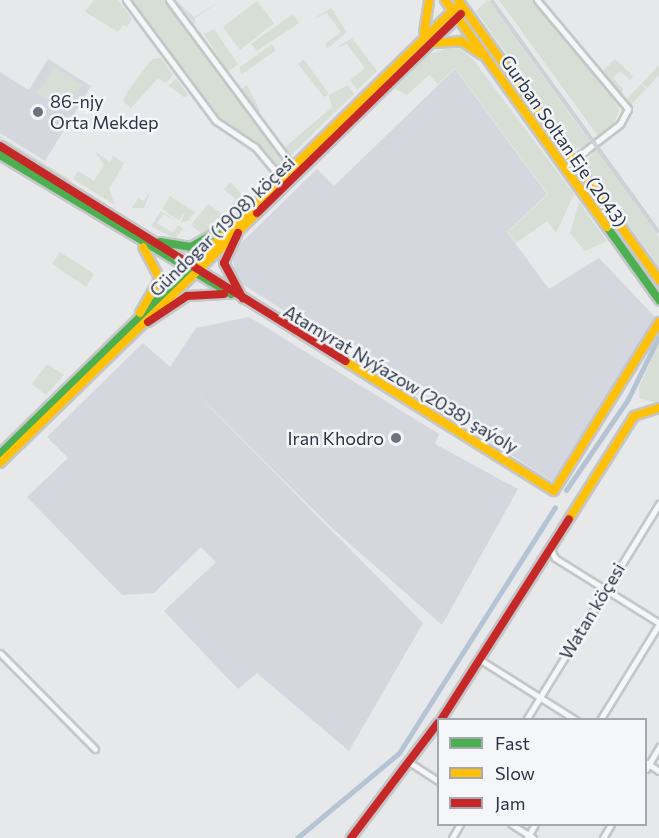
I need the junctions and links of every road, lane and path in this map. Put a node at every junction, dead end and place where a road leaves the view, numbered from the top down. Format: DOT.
graph roads {
  1 [pos="126,0"];
  2 [pos="169,0"];
  3 [pos="429,0"];
  4 [pos="445,0"];
  5 [pos="537,0"];
  6 [pos="459,1"];
  7 [pos="452,10"];
  8 [pos="466,10"];
  9 [pos="458,18"];
  10 [pos="420,40"];
  11 [pos="428,46"];
  12 [pos="487,59"];
  13 [pos="0,146"];
  14 [pos="0,155"];
  15 [pos="573,160"];
  16 [pos="295,170"];
  17 [pos="281,178"];
  18 [pos="236,228"];
  19 [pos="140,238"];
  20 [pos="192,270"];
  21 [pos="659,280"];
  22 [pos="228,294"];
  23 [pos="659,300"];
  24 [pos="247,304"];
  25 [pos="140,322"];
  26 [pos="659,322"];
  27 [pos="659,408"];
  28 [pos="0,454"];
  29 [pos="0,463"];
  30 [pos="659,504"];
  31 [pos="550,548"];
  32 [pos="605,590"];
  33 [pos="659,624"];
  34 [pos="0,653"];
  35 [pos="479,659"];
  36 [pos="540,697"];
  37 [pos="442,718"];
  38 [pos="527,718"];
  39 [pos="573,718"];
  40 [pos="601,718"];
  41 [pos="437,725"];
  42 [pos="659,747"];
  43 [pos="95,749"];
  44 [pos="409,762"];
  45 [pos="647,765"];
  46 [pos="437,780"];
  47 [pos="512,826"];
  48 [pos="529,837"];
  49 [pos="351,838"];
  1 -- 17 [label="street"];
  2 -- 16 [label="street"];
  3 -- 10 [label="main road"];
  4 -- 7 [label="main road, Gurban Soltan Eje (2043)"];
  5 -- 15 [label="street"];
  6 -- 7 [label="main road, Gündogar (1908) köçesi"];
  6 -- 8 [label="main road, Gurban Soltan Eje (2043)"];
  7 -- 9 [label="main road, Gurban Soltan Eje (2043)"];
  7 -- 10 [label="main road, Gündogar (1908) köçesi"];
  8 -- 9 [label="main road, Gündogar (1908) köçesi"];
  8 -- 15 [label="main road, Gurban Soltan Eje (2043)"];
  9 -- 11 [label="main road, Gündogar (1908) köçesi"];
  9 -- 12 [label="main road, Gurban Soltan Eje (2043)"];
  10 -- 16 [label="main road, Gündogar (1908) köçesi"];
  11 -- 12 [label="main road"];
  11 -- 16 [label="main road, Gündogar (1908) köçesi"];
  12 -- 23 [label="main road, Gurban Soltan Eje (2043)"];
  13 -- 19 [label="main road, Atamyrat Nyýazow (2038) şaýoly"];
  14 -- 19 [label="main road, Atamyrat Nyýazow (2038) şaýoly"];
  15 -- 21 [label="main road, Gurban Soltan Eje (2043)"];
  16 -- 17 [label="main road, Gündogar (1908) köçesi"];
  16 -- 18 [label="main road, Gündogar (1908) köçesi"];
  17 -- 18 [label="main road, Gündogar (1908) köçesi"];
  18 -- 19 [label="main road"];
  18 -- 20 [label="main road, Gündogar (1908) köçesi"];
  18 -- 24 [label="main road"];
  19 -- 20 [label="main road, Atamyrat Nyýazow (2038) şaýoly"];
  19 -- 25 [label="main road"];
  20 -- 22 [label="main road, Atamyrat Nyýazow (2038) şaýoly"];
  20 -- 25 [label="main road, Gündogar (1908) köçesi"];
  22 -- 24 [label="main road, Atamyrat Nyýazow (2038) şaýoly"];
  22 -- 25 [label="main road"];
  24 -- 26 [label="main road, Atamyrat Nyýazow (2038) şaýoly"];
  25 -- 28 [label="main road, Gündogar (1908) köçesi"];
  25 -- 29 [label="main road, Gündogar (1908) köçesi"];
  27 -- 31 [label="main road"];
  30 -- 32 [label="street, Watan köçesi"];
  31 -- 32 [label="street"];
  31 -- 35 [label="main road"];
  32 -- 33 [label="street"];
  32 -- 36 [label="street, Watan köçesi"];
  33 -- 40 [label="street"];
  34 -- 43 [label="street"];
  35 -- 36 [label="street"];
  35 -- 37 [label="main road"];
  36 -- 38 [label="street, Watan köçesi"];
  36 -- 39 [label="street"];
  41 -- 44 [label="main road"];
  42 -- 45 [label="street"];
  44 -- 46 [label="street"];
  44 -- 49 [label="main road"];
  47 -- 48 [label="street"];
}
